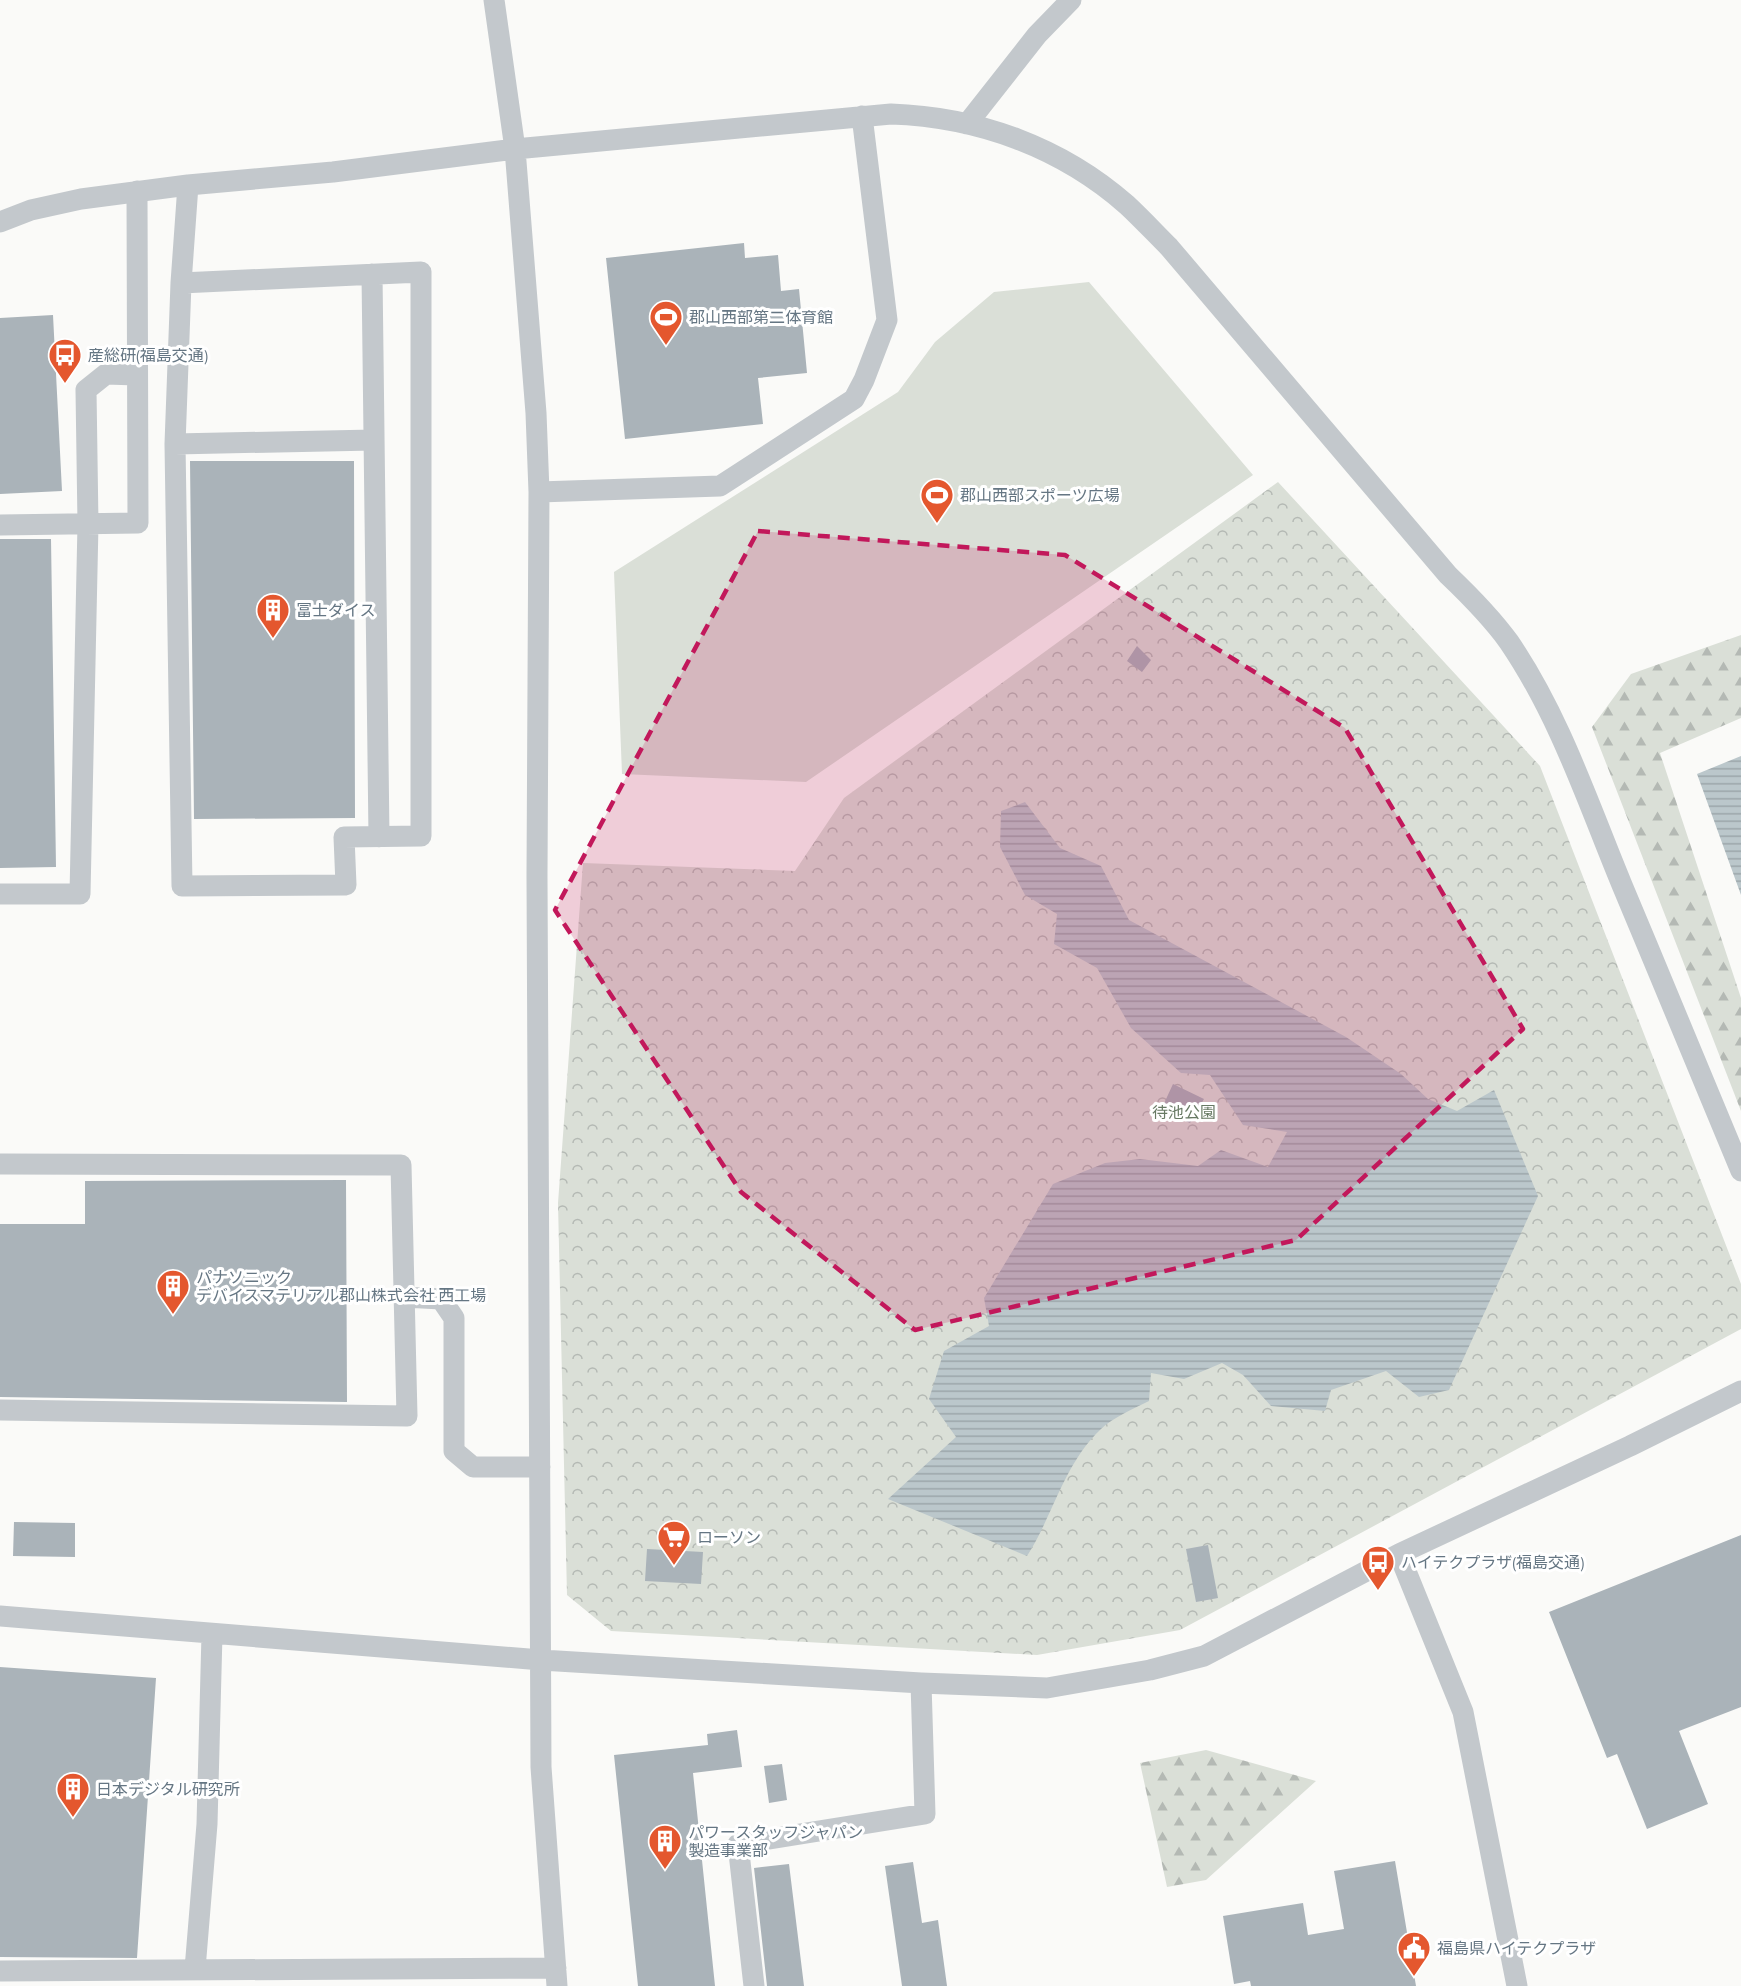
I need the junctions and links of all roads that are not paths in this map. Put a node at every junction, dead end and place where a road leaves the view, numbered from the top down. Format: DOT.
graph roads {
  1 [pos="494,0"];
  2 [pos="1071,0"];
  3 [pos="862,116"];
  4 [pos="967,124"];
  5 [pos="515,149"];
  6 [pos="188,185"];
  7 [pos="137,191"];
  8 [pos="1,216"];
  9 [pos="372,274"];
  10 [pos="181,284"];
  11 [pos="137,375"];
  12 [pos="374,440"];
  13 [pos="175,444"];
  14 [pos="539,492"];
  15 [pos="88,524"];
  16 [pos="0,525"];
  17 [pos="379,837"];
  18 [pos="0,894"];
  19 [pos="0,1164"];
  20 [pos="1741,1171"];
  21 [pos="404,1297"];
  22 [pos="1741,1391"];
  23 [pos="0,1410"];
  24 [pos="540,1467"];
  25 [pos="1399,1554"];
  26 [pos="0,1616"];
  27 [pos="212,1634"];
  28 [pos="541,1660"];
  29 [pos="921,1683"];
  30 [pos="195,1970"];
  31 [pos="0,1971"];
  32 [pos="557,1977"];
  33 [pos="754,1986"];
  34 [pos="1517,1986"];
  1 -- 5 [label="street"];
  2 -- 4 [label="street"];
  3 -- 4 [label="street"];
  3 -- 5 [label="street"];
  3 -- 14 [label="street"];
  4 -- 20 [label="street"];
  5 -- 6 [label="street"];
  5 -- 14 [label="street"];
  6 -- 7 [label="street"];
  6 -- 10 [label="street"];
  7 -- 8 [label="street"];
  7 -- 11 [label="street"];
  9 -- 10 [label="street"];
  9 -- 12 [label="street"];
  9 -- 17 [label="street"];
  10 -- 13 [label="street"];
  11 -- 15 [label="street"];
  11 -- 15 [label="street"];
  12 -- 13 [label="street"];
  12 -- 17 [label="street"];
  13 -- 17 [label="street"];
  14 -- 24 [label="street"];
  15 -- 16 [label="street"];
  15 -- 18 [label="street"];
  19 -- 21 [label="street"];
  21 -- 23 [label="street"];
  21 -- 24 [label="street"];
  22 -- 25 [label="street"];
  24 -- 28 [label="street"];
  25 -- 29 [label="street"];
  25 -- 34 [label="street"];
  26 -- 27 [label="street"];
  27 -- 28 [label="street"];
  27 -- 30 [label="street"];
  28 -- 29 [label="street"];
  28 -- 32 [label="street"];
  29 -- 33 [label="street"];
  30 -- 31 [label="street"];
  30 -- 32 [label="street"];
}
